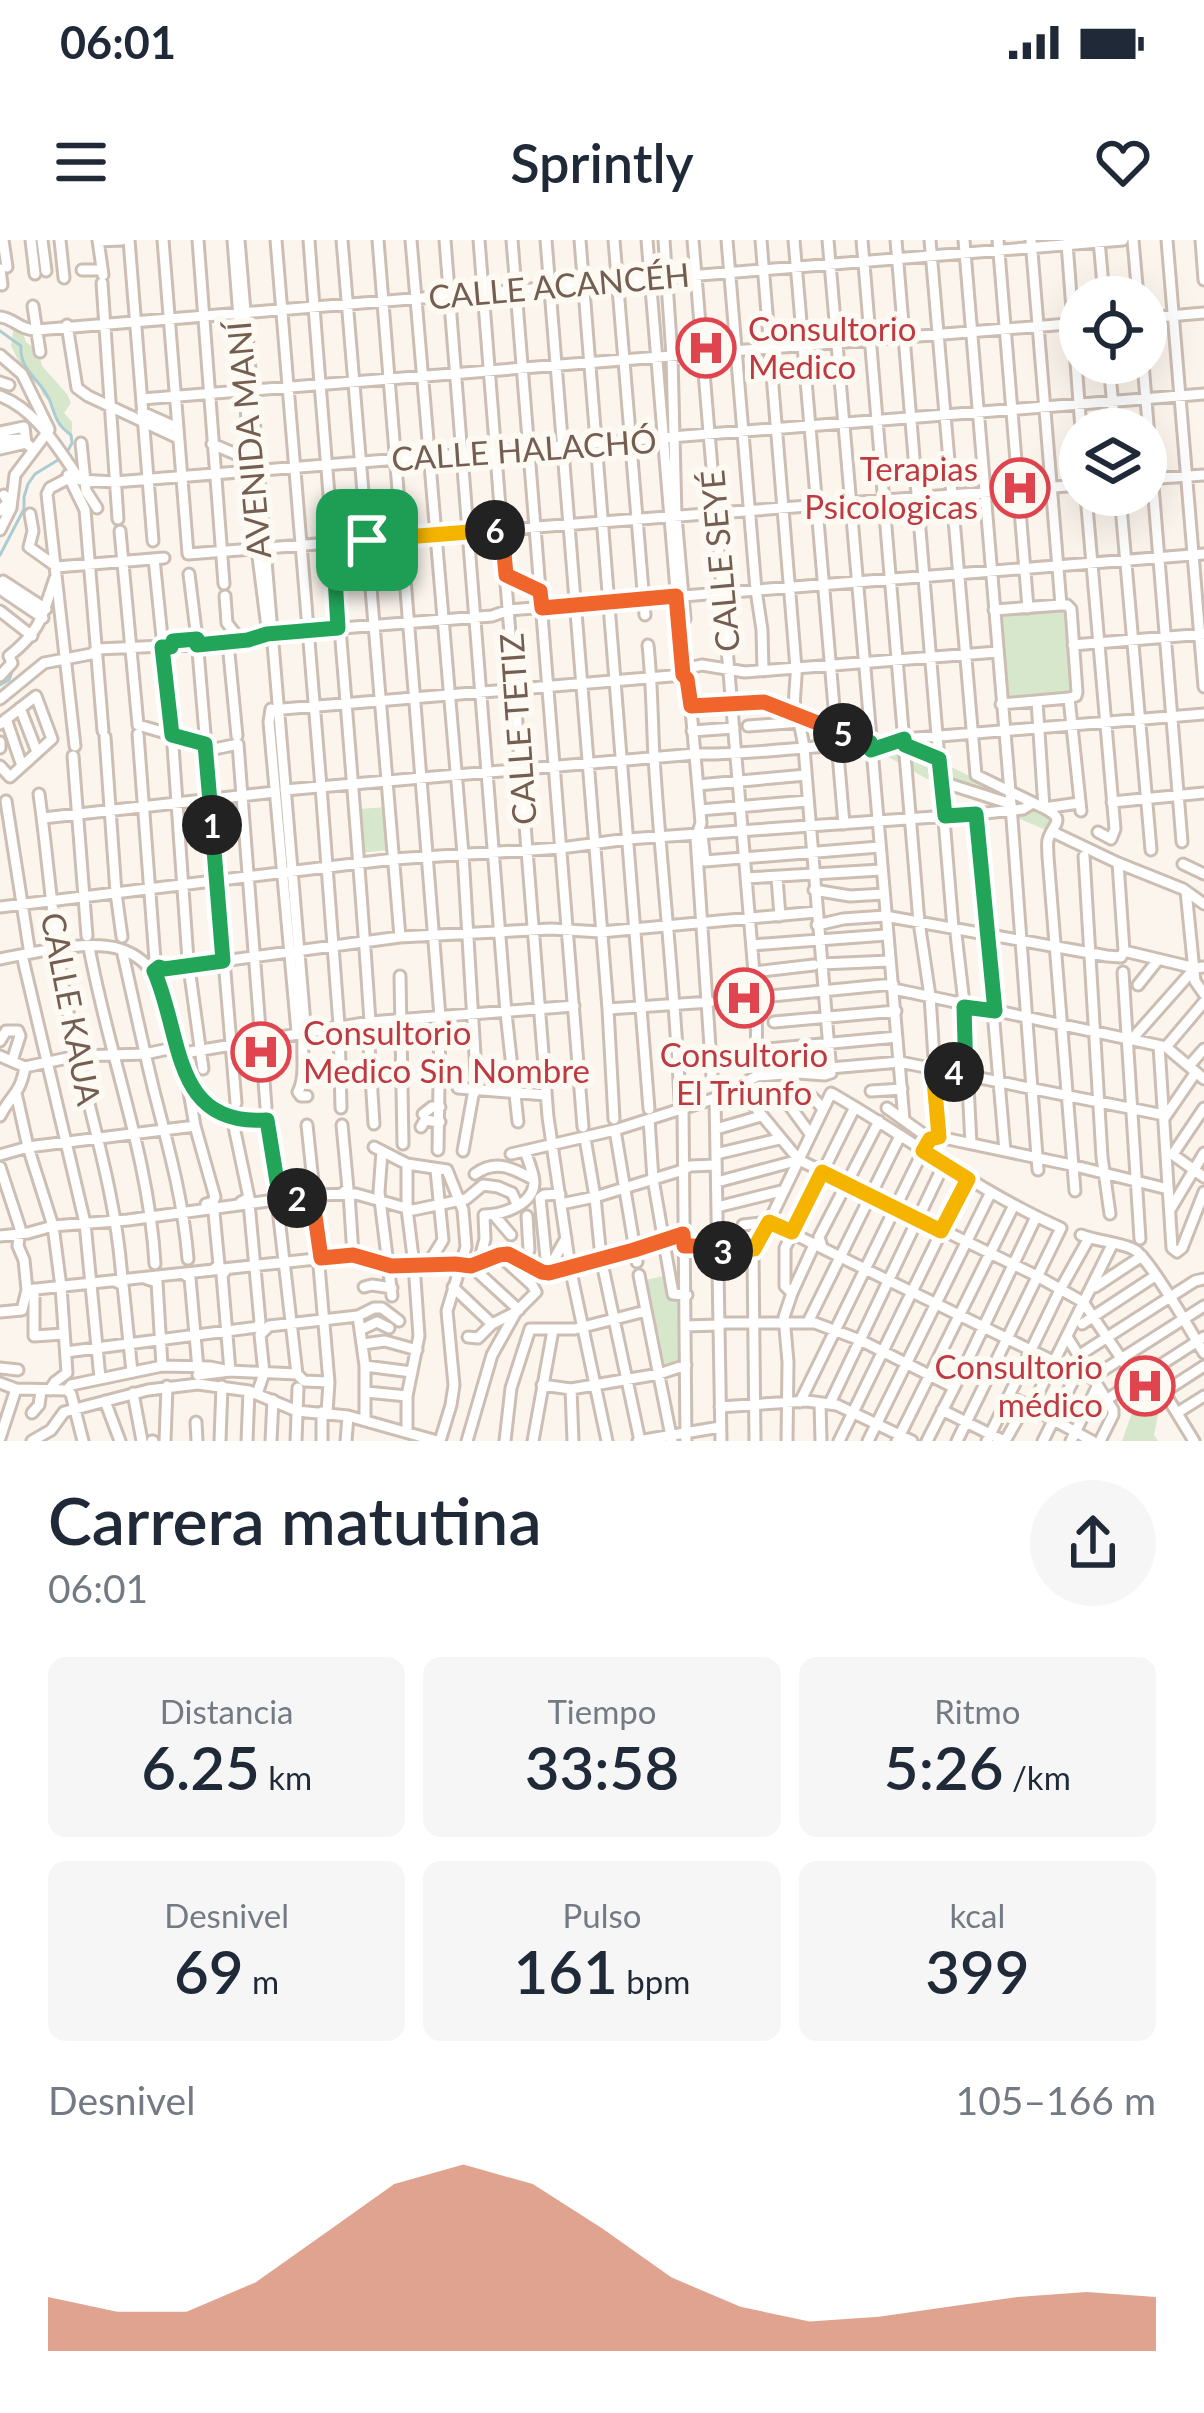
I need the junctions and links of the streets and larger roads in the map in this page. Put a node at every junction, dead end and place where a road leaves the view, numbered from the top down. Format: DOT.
graph roads {
  1 [pos="3,240"];
  2 [pos="31,240"];
  3 [pos="42,240"];
  4 [pos="60,240"];
  5 [pos="125,240"];
  6 [pos="163,240"];
  7 [pos="198,240"];
  8 [pos="236,240"];
  9 [pos="276,240"];
  10 [pos="309,240"];
  11 [pos="342,240"];
  12 [pos="378,240"];
  13 [pos="411,240"];
  14 [pos="445,240"];
  15 [pos="479,240"];
  16 [pos="512,240"];
  17 [pos="547,240"];
  18 [pos="580,240"];
  19 [pos="614,240"];
  20 [pos="646,240"];
  21 [pos="664,240"];
  22 [pos="693,240"];
  23 [pos="727,240"];
  24 [pos="760,240"];
  25 [pos="794,240"];
  26 [pos="828,240"];
  27 [pos="862,240"];
  28 [pos="896,240"];
  29 [pos="930,240"];
  30 [pos="964,240"];
  31 [pos="1123,240"];
  32 [pos="1133,240"];
  33 [pos="1167,240"];
  34 [pos="1201,240"];
  35 [pos="98,241"];
  36 [pos="1099,241"];
  37 [pos="1067,242"];
  38 [pos="1032,244"];
  39 [pos="998,245"];
  40 [pos="965,253"];
  41 [pos="931,256"];
  42 [pos="898,258"];
  43 [pos="863,261"];
  44 [pos="830,264"];
  45 [pos="797,266"];
  46 [pos="4,268"];
  47 [pos="763,269"];
  48 [pos="82,270"];
  49 [pos="729,272"];
  50 [pos="695,274"];
  51 [pos="102,276"];
  52 [pos="1071,276"];
  53 [pos="1102,276"];
  54 [pos="1136,276"];
  55 [pos="667,277"];
  56 [pos="64,278"];
  57 [pos="650,278"];
  58 [pos="1204,280"];
  59 [pos="618,281"];
  60 [pos="584,284"];
  61 [pos="2,285"];
  62 [pos="551,286"];
  63 [pos="517,289"];
  64 [pos="483,292"];
  65 [pos="449,294"];
  66 [pos="416,297"];
  67 [pos="382,300"];
  68 [pos="348,303"];
  69 [pos="314,305"];
  70 [pos="33,306"];
  71 [pos="281,308"];
  72 [pos="241,311"];
  73 [pos="1204,313"];
  74 [pos="203,314"];
  75 [pos="1173,315"];
  76 [pos="1167,316"];
  77 [pos="0,317"];
  78 [pos="170,317"];
  79 [pos="136,320"];
  80 [pos="104,322"];
  81 [pos="1059,324"];
  82 [pos="67,325"];
  83 [pos="1039,326"];
  84 [pos="1005,329"];
  85 [pos="37,330"];
  86 [pos="971,332"];
  87 [pos="938,334"];
  88 [pos="903,337"];
  89 [pos="870,340"];
  90 [pos="836,343"];
  91 [pos="803,346"];
  92 [pos="770,348"];
  93 [pos="735,351"];
  94 [pos="40,352"];
  95 [pos="702,354"];
  96 [pos="0,355"];
  97 [pos="672,356"];
  98 [pos="657,357"];
  99 [pos="624,360"];
  100 [pos="590,363"];
  101 [pos="556,366"];
  102 [pos="523,368"];
  103 [pos="490,371"];
  104 [pos="455,374"];
  105 [pos="422,376"];
  106 [pos="388,379"];
  107 [pos="354,382"];
  108 [pos="1078,384"];
  109 [pos="1111,384"];
  110 [pos="1145,384"];
  111 [pos="320,385"];
  112 [pos="286,388"];
  113 [pos="248,391"];
  114 [pos="210,394"];
  115 [pos="1204,394"];
  116 [pos="0,396"];
  117 [pos="176,397"];
  118 [pos="1180,397"];
  119 [pos="142,399"];
  120 [pos="1146,400"];
  121 [pos="1112,402"];
  122 [pos="108,405"];
  123 [pos="1079,405"];
  124 [pos="1045,407"];
  125 [pos="1079,408"];
  126 [pos="1113,408"];
  127 [pos="1146,408"];
  128 [pos="1012,410"];
  129 [pos="979,413"];
  130 [pos="944,416"];
  131 [pos="142,417"];
  132 [pos="911,418"];
  133 [pos="878,422"];
  134 [pos="844,424"];
  135 [pos="810,427"];
  136 [pos="776,429"];
  137 [pos="743,432"];
  138 [pos="45,433"];
  139 [pos="178,433"];
  140 [pos="709,436"];
  141 [pos="669,439"];
  142 [pos="0,440"];
  143 [pos="631,442"];
  144 [pos="81,443"];
  145 [pos="212,443"];
  146 [pos="28,444"];
  147 [pos="597,444"];
  148 [pos="563,447"];
  149 [pos="529,449"];
  150 [pos="496,451"];
  151 [pos="462,453"];
  152 [pos="429,457"];
  153 [pos="397,460"];
  154 [pos="360,462"];
  155 [pos="66,464"];
  156 [pos="327,465"];
  157 [pos="252,466"];
  158 [pos="293,468"];
  159 [pos="214,473"];
  160 [pos="1204,475"];
  161 [pos="182,476"];
  162 [pos="1186,476"];
  163 [pos="69,478"];
  164 [pos="1167,478"];
  165 [pos="148,479"];
  166 [pos="85,482"];
  167 [pos="115,482"];
  168 [pos="14,484"];
  169 [pos="1059,486"];
  170 [pos="1052,487"];
  171 [pos="1018,489"];
  172 [pos="985,492"];
  173 [pos="2,493"];
  174 [pos="951,495"];
  175 [pos="918,497"];
  176 [pos="883,500"];
  177 [pos="850,502"];
  178 [pos="817,505"];
  179 [pos="97,508"];
  180 [pos="783,508"];
  181 [pos="749,510"];
  182 [pos="0,512"];
  183 [pos="716,513"];
  184 [pos="30,514"];
  185 [pos="673,516"];
  186 [pos="1088,516"];
  187 [pos="1122,516"];
  188 [pos="1154,516"];
  189 [pos="637,519"];
  190 [pos="603,522"];
  191 [pos="569,524"];
  192 [pos="535,527"];
  193 [pos="0,530"];
  194 [pos="502,530"];
  195 [pos="470,532"];
  196 [pos="437,535"];
  197 [pos="402,537"];
  198 [pos="367,540"];
  199 [pos="153,541"];
  200 [pos="333,543"];
  201 [pos="300,545"];
  202 [pos="261,548"];
  203 [pos="222,551"];
  204 [pos="1198,554"];
  205 [pos="1159,558"];
  206 [pos="1126,560"];
  207 [pos="123,563"];
  208 [pos="1092,563"];
  209 [pos="90,565"];
  210 [pos="1058,566"];
  211 [pos="1025,568"];
  212 [pos="57,570"];
  213 [pos="992,571"];
  214 [pos="189,574"];
  215 [pos="957,574"];
  216 [pos="506,575"];
  217 [pos="924,577"];
  218 [pos="891,579"];
  219 [pos="857,582"];
  220 [pos="224,584"];
  221 [pos="2,585"];
  222 [pos="823,585"];
  223 [pos="790,587"];
  224 [pos="756,590"];
  225 [pos="540,591"];
  226 [pos="722,593"];
  227 [pos="225,596"];
  228 [pos="680,596"];
  229 [pos="642,599"];
  230 [pos="609,602"];
  231 [pos="576,604"];
  232 [pos="1061,605"];
  233 [pos="542,608"];
  234 [pos="1028,608"];
  235 [pos="508,610"];
  236 [pos="994,610"];
  237 [pos="0,611"];
  238 [pos="45,614"];
  239 [pos="645,615"];
  240 [pos="492,616"];
  241 [pos="475,618"];
  242 [pos="442,620"];
  243 [pos="408,623"];
  244 [pos="511,623"];
  245 [pos="374,626"];
  246 [pos="338,628"];
  247 [pos="308,630"];
  248 [pos="1202,634"];
  249 [pos="270,635"];
  250 [pos="32,636"];
  251 [pos="1166,637"];
  252 [pos="1132,640"];
  253 [pos="201,641"];
  254 [pos="241,641"];
  255 [pos="228,643"];
  256 [pos="1099,643"];
  257 [pos="647,645"];
  258 [pos="1073,645"];
  259 [pos="166,647"];
  260 [pos="98,649"];
  261 [pos="130,649"];
  262 [pos="997,652"];
  263 [pos="964,654"];
  264 [pos="4,655"];
  265 [pos="931,657"];
  266 [pos="67,658"];
  267 [pos="897,659"];
  268 [pos="863,662"];
  269 [pos="830,665"];
  270 [pos="796,668"];
  271 [pos="730,669"];
  272 [pos="763,671"];
  273 [pos="686,675"];
  274 [pos="0,676"];
  275 [pos="652,676"];
  276 [pos="616,681"];
  277 [pos="581,684"];
  278 [pos="548,687"];
  279 [pos="1204,687"];
  280 [pos="516,689"];
  281 [pos="481,692"];
  282 [pos="449,696"];
  283 [pos="1069,698"];
  284 [pos="0,699"];
  285 [pos="415,699"];
  286 [pos="1036,700"];
  287 [pos="382,702"];
  288 [pos="732,703"];
  289 [pos="1001,704"];
  290 [pos="346,705"];
  291 [pos="691,706"];
  292 [pos="313,707"];
  293 [pos="20,708"];
  294 [pos="276,709"];
  295 [pos="1204,714"];
  296 [pos="1172,716"];
  297 [pos="800,719"];
  298 [pos="1139,719"];
  299 [pos="3,722"];
  300 [pos="1106,722"];
  301 [pos="1071,725"];
  302 [pos="748,727"];
  303 [pos="734,728"];
  304 [pos="1039,728"];
  305 [pos="138,730"];
  306 [pos="835,730"];
  307 [pos="692,731"];
  308 [pos="1004,731"];
  309 [pos="971,734"];
  310 [pos="938,736"];
  311 [pos="172,740"];
  312 [pos="237,740"];
  313 [pos="905,742"];
  314 [pos="837,745"];
  315 [pos="870,746"];
  316 [pos="205,747"];
  317 [pos="804,748"];
  318 [pos="37,752"];
  319 [pos="694,754"];
  320 [pos="736,755"];
  321 [pos="654,758"];
  322 [pos="939,759"];
  323 [pos="622,761"];
  324 [pos="588,764"];
  325 [pos="0,766"];
  326 [pos="22,766"];
  327 [pos="554,767"];
  328 [pos="521,770"];
  329 [pos="487,772"];
  330 [pos="456,775"];
  331 [pos="806,775"];
  332 [pos="422,778"];
  333 [pos="388,780"];
  334 [pos="739,781"];
  335 [pos="943,782"];
  336 [pos="355,784"];
  337 [pos="698,785"];
  338 [pos="321,787"];
  339 [pos="280,791"];
  340 [pos="1204,793"];
  341 [pos="39,794"];
  342 [pos="242,796"];
  343 [pos="1179,796"];
  344 [pos="1145,799"];
  345 [pos="209,800"];
  346 [pos="6,801"];
  347 [pos="807,801"];
  348 [pos="1011,802"];
  349 [pos="1033,802"];
  350 [pos="1112,802"];
  351 [pos="176,804"];
  352 [pos="143,807"];
  353 [pos="741,807"];
  354 [pos="1044,808"];
  355 [pos="700,810"];
  356 [pos="109,811"];
  357 [pos="976,814"];
  358 [pos="75,815"];
  359 [pos="945,816"];
  360 [pos="43,818"];
  361 [pos="911,819"];
  362 [pos="877,822"];
  363 [pos="844,824"];
  364 [pos="810,827"];
  365 [pos="1053,832"];
  366 [pos="1098,832"];
  367 [pos="743,833"];
  368 [pos="700,834"];
  369 [pos="662,837"];
  370 [pos="628,839"];
  371 [pos="1182,842"];
  372 [pos="593,843"];
  373 [pos="879,847"];
  374 [pos="561,848"];
  375 [pos="527,849"];
  376 [pos="1150,850"];
  377 [pos="494,852"];
  378 [pos="812,853"];
  379 [pos="463,854"];
  380 [pos="427,856"];
  381 [pos="1084,856"];
  382 [pos="394,859"];
  383 [pos="745,859"];
  384 [pos="360,862"];
  385 [pos="1118,863"];
  386 [pos="1183,864"];
  387 [pos="326,866"];
  388 [pos="881,870"];
  389 [pos="287,871"];
  390 [pos="1204,874"];
  391 [pos="813,876"];
  392 [pos="248,878"];
  393 [pos="746,878"];
  394 [pos="778,878"];
  395 [pos="216,882"];
  396 [pos="1173,885"];
  397 [pos="183,886"];
  398 [pos="148,889"];
  399 [pos="814,890"];
  400 [pos="1186,891"];
  401 [pos="116,893"];
  402 [pos="884,894"];
  403 [pos="83,897"];
  404 [pos="1171,900"];
  405 [pos="51,902"];
  406 [pos="22,904"];
  407 [pos="1204,904"];
  408 [pos="0,907"];
  409 [pos="816,912"];
  410 [pos="780,916"];
  411 [pos="885,916"];
  412 [pos="749,919"];
  413 [pos="703,922"];
  414 [pos="1189,923"];
  415 [pos="920,924"];
  416 [pos="817,925"];
  417 [pos="1172,925"];
  418 [pos="668,926"];
  419 [pos="534,930"];
  420 [pos="636,930"];
  421 [pos="568,931"];
  422 [pos="954,931"];
  423 [pos="602,932"];
  424 [pos="501,933"];
  425 [pos="467,934"];
  426 [pos="433,935"];
  427 [pos="886,935"];
  428 [pos="122,937"];
  429 [pos="400,937"];
  430 [pos="988,937"];
  431 [pos="819,939"];
  432 [pos="365,941"];
  433 [pos="88,942"];
  434 [pos="1022,943"];
  435 [pos="332,945"];
  436 [pos="752,945"];
  437 [pos="1057,948"];
  438 [pos="56,950"];
  439 [pos="122,950"];
  440 [pos="294,951"];
  441 [pos="1124,951"];
  442 [pos="26,952"];
  443 [pos="1090,953"];
  444 [pos="255,957"];
  445 [pos="0,959"];
  446 [pos="1158,960"];
  447 [pos="223,961"];
  448 [pos="890,961"];
  449 [pos="190,965"];
  450 [pos="818,965"];
  451 [pos="1201,966"];
  452 [pos="157,969"];
  453 [pos="754,971"];
  454 [pos="1123,972"];
  455 [pos="400,976"];
  456 [pos="1138,985"];
  457 [pos="894,987"];
  458 [pos="823,992"];
  459 [pos="928,996"];
  460 [pos="756,998"];
  461 [pos="1204,998"];
  462 [pos="730,1000"];
  463 [pos="712,1002"];
  464 [pos="964,1005"];
  465 [pos="574,1006"];
  466 [pos="676,1006"];
  467 [pos="541,1008"];
  468 [pos="642,1008"];
  469 [pos="608,1010"];
  470 [pos="896,1011"];
  471 [pos="993,1011"];
  472 [pos="506,1012"];
  473 [pos="473,1014"];
  474 [pos="440,1017"];
  475 [pos="1028,1017"];
  476 [pos="402,1018"];
  477 [pos="825,1018"];
  478 [pos="370,1022"];
  479 [pos="766,1023"];
  480 [pos="1061,1024"];
  481 [pos="339,1025"];
  482 [pos="1094,1030"];
  483 [pos="300,1034"];
  484 [pos="897,1037"];
  485 [pos="261,1039"];
  486 [pos="1129,1039"];
  487 [pos="0,1041"];
  488 [pos="827,1044"];
  489 [pos="230,1045"];
  490 [pos="1162,1046"];
  491 [pos="178,1047"];
  492 [pos="1204,1049"];
  493 [pos="758,1050"];
  494 [pos="195,1051"];
  495 [pos="112,1053"];
  496 [pos="145,1054"];
  497 [pos="1178,1055"];
  498 [pos="77,1056"];
  499 [pos="4,1060"];
  500 [pos="46,1061"];
  501 [pos="900,1062"];
  502 [pos="25,1067"];
  503 [pos="933,1068"];
  504 [pos="203,1069"];
  505 [pos="831,1070"];
  506 [pos="1196,1072"];
  507 [pos="966,1075"];
  508 [pos="757,1076"];
  509 [pos="712,1077"];
  510 [pos="187,1081"];
  511 [pos="1161,1081"];
  512 [pos="1000,1082"];
  513 [pos="458,1088"];
  514 [pos="477,1089"];
  515 [pos="902,1089"];
  516 [pos="1033,1089"];
  517 [pos="742,1090"];
  518 [pos="871,1091"];
  519 [pos="16,1093"];
  520 [pos="513,1094"];
  521 [pos="546,1095"];
  522 [pos="307,1096"];
  523 [pos="1066,1096"];
  524 [pos="715,1098"];
  525 [pos="1099,1102"];
  526 [pos="236,1103"];
  527 [pos="682,1105"];
  528 [pos="266,1107"];
  529 [pos="440,1107"];
  530 [pos="855,1107"];
  531 [pos="341,1108"];
  532 [pos="886,1108"];
  533 [pos="1204,1108"];
  534 [pos="823,1109"];
  535 [pos="1132,1109"];
  536 [pos="649,1114"];
  537 [pos="0,1116"];
  538 [pos="761,1116"];
  539 [pos="232,1117"];
  540 [pos="1164,1117"];
  541 [pos="904,1120"];
  542 [pos="879,1121"];
  543 [pos="440,1122"];
  544 [pos="518,1122"];
  545 [pos="374,1124"];
  546 [pos="615,1124"];
  547 [pos="307,1125"];
  548 [pos="342,1125"];
  549 [pos="195,1126"];
  550 [pos="716,1129"];
  551 [pos="165,1131"];
  552 [pos="584,1133"];
  553 [pos="132,1135"];
  554 [pos="811,1135"];
  555 [pos="900,1136"];
  556 [pos="97,1137"];
  557 [pos="934,1138"];
  558 [pos="779,1139"];
  559 [pos="64,1142"];
  560 [pos="404,1144"];
  561 [pos="971,1144"];
  562 [pos="553,1145"];
  563 [pos="28,1147"];
  564 [pos="438,1150"];
  565 [pos="463,1151"];
  566 [pos="525,1151"];
  567 [pos="923,1151"];
  568 [pos="1005,1151"];
  569 [pos="379,1152"];
  570 [pos="1170,1153"];
  571 [pos="1204,1153"];
  572 [pos="511,1154"];
  573 [pos="0,1155"];
  574 [pos="365,1157"];
  575 [pos="716,1160"];
  576 [pos="799,1160"];
  577 [pos="407,1164"];
  578 [pos="944,1164"];
  579 [pos="1037,1164"];
  580 [pos="1071,1165"];
  581 [pos="436,1170"];
  582 [pos="683,1170"];
  583 [pos="1193,1170"];
  584 [pos="0,1171"];
  585 [pos="822,1172"];
  586 [pos="476,1174"];
  587 [pos="1103,1175"];
  588 [pos="1204,1178"];
  589 [pos="533,1179"];
  590 [pos="653,1179"];
  591 [pos="968,1179"];
  592 [pos="1137,1180"];
  593 [pos="717,1182"];
  594 [pos="846,1184"];
  595 [pos="624,1188"];
  596 [pos="1168,1190"];
  597 [pos="782,1191"];
  598 [pos="1075,1191"];
  599 [pos="991,1192"];
  600 [pos="1204,1192"];
  601 [pos="345,1194"];
  602 [pos="312,1195"];
  603 [pos="870,1196"];
  604 [pos="595,1197"];
  605 [pos="295,1199"];
  606 [pos="465,1199"];
  607 [pos="561,1199"];
  608 [pos="278,1200"];
  609 [pos="381,1201"];
  610 [pos="252,1202"];
  611 [pos="441,1204"];
  612 [pos="516,1205"];
  613 [pos="1014,1205"];
  614 [pos="218,1207"];
  615 [pos="717,1207"];
  616 [pos="894,1207"];
  617 [pos="406,1209"];
  618 [pos="1170,1210"];
  619 [pos="189,1211"];
  620 [pos="1110,1214"];
  621 [pos="152,1216"];
  622 [pos="1036,1216"];
  623 [pos="540,1217"];
  624 [pos="493,1218"];
  625 [pos="917,1219"];
  626 [pos="526,1220"];
  627 [pos="117,1221"];
  628 [pos="85,1222"];
  629 [pos="769,1222"];
  630 [pos="53,1226"];
  631 [pos="743,1226"];
  632 [pos="941,1231"];
  633 [pos="792,1232"];
  634 [pos="19,1233"];
  635 [pos="511,1234"];
  636 [pos="683,1234"];
  637 [pos="0,1236"];
  638 [pos="566,1238"];
  639 [pos="1140,1239"];
  640 [pos="662,1240"];
  641 [pos="966,1243"];
  642 [pos="819,1245"];
  643 [pos="1112,1245"];
  644 [pos="684,1246"];
  645 [pos="718,1248"];
  646 [pos="754,1249"];
  647 [pos="529,1250"];
  648 [pos="989,1254"];
  649 [pos="353,1255"];
  650 [pos="499,1255"];
  651 [pos="635,1256"];
  652 [pos="1142,1256"];
  653 [pos="841,1257"];
  654 [pos="321,1258"];
  655 [pos="546,1258"];
  656 [pos="601,1258"];
  657 [pos="188,1259"];
  658 [pos="284,1262"];
  659 [pos="155,1264"];
  660 [pos="428,1264"];
  661 [pos="470,1264"];
  662 [pos="414,1265"];
  663 [pos="254,1266"];
  664 [pos="391,1266"];
  665 [pos="1013,1266"];
  666 [pos="570,1267"];
  667 [pos="227,1269"];
  668 [pos="864,1269"];
  669 [pos="213,1270"];
  670 [pos="549,1273"];
  671 [pos="180,1274"];
  672 [pos="639,1275"];
  673 [pos="1037,1276"];
  674 [pos="1155,1276"];
  675 [pos="142,1278"];
  676 [pos="1204,1279"];
  677 [pos="536,1280"];
  678 [pos="888,1280"];
  679 [pos="118,1281"];
  680 [pos="92,1283"];
  681 [pos="61,1287"];
  682 [pos="453,1287"];
  683 [pos="364,1288"];
  684 [pos="1061,1288"];
  685 [pos="31,1290"];
  686 [pos="1091,1290"];
  687 [pos="912,1291"];
  688 [pos="792,1293"];
  689 [pos="687,1295"];
  690 [pos="1169,1299"];
  691 [pos="1083,1302"];
  692 [pos="936,1303"];
  693 [pos="1204,1306"];
  694 [pos="518,1311"];
  695 [pos="646,1311"];
  696 [pos="0,1312"];
  697 [pos="960,1315"];
  698 [pos="358,1316"];
  699 [pos="1094,1316"];
  700 [pos="614,1319"];
  701 [pos="1183,1319"];
  702 [pos="324,1322"];
  703 [pos="808,1322"];
  704 [pos="291,1323"];
  705 [pos="492,1324"];
  706 [pos="719,1324"];
  707 [pos="753,1324"];
  708 [pos="784,1324"];
  709 [pos="1082,1324"];
  710 [pos="685,1326"];
  711 [pos="983,1326"];
  712 [pos="582,1327"];
  713 [pos="360,1330"];
  714 [pos="553,1330"];
  715 [pos="228,1331"];
  716 [pos="833,1331"];
  717 [pos="63,1334"];
  718 [pos="196,1334"];
  719 [pos="419,1336"];
  720 [pos="468,1337"];
  721 [pos="1067,1337"];
  722 [pos="1108,1337"];
  723 [pos="1008,1338"];
  724 [pos="160,1339"];
  725 [pos="448,1339"];
  726 [pos="1200,1339"];
  727 [pos="860,1340"];
  728 [pos="129,1343"];
  729 [pos="363,1344"];
  730 [pos="97,1348"];
  731 [pos="417,1350"];
  732 [pos="1031,1350"];
  733 [pos="883,1351"];
  734 [pos="66,1352"];
  735 [pos="1204,1353"];
  736 [pos="1122,1358"];
  737 [pos="1080,1360"];
  738 [pos="1053,1361"];
  739 [pos="907,1364"];
  740 [pos="686,1365"];
  741 [pos="162,1366"];
  742 [pos="364,1366"];
  743 [pos="1204,1366"];
  744 [pos="0,1368"];
  745 [pos="18,1370"];
  746 [pos="230,1371"];
  747 [pos="132,1372"];
  748 [pos="412,1372"];
  749 [pos="264,1373"];
  750 [pos="297,1374"];
  751 [pos="659,1374"];
  752 [pos="930,1374"];
  753 [pos="198,1375"];
  754 [pos="100,1378"];
  755 [pos="627,1379"];
  756 [pos="1136,1379"];
  757 [pos="329,1382"];
  758 [pos="1094,1382"];
  759 [pos="0,1383"];
  760 [pos="222,1385"];
  761 [pos="542,1385"];
  762 [pos="594,1385"];
  763 [pos="167,1386"];
  764 [pos="953,1387"];
  765 [pos="298,1388"];
  766 [pos="16,1389"];
  767 [pos="571,1389"];
  768 [pos="45,1390"];
  769 [pos="67,1390"];
  770 [pos="1164,1391"];
  771 [pos="365,1392"];
  772 [pos="253,1393"];
  773 [pos="133,1394"];
  774 [pos="407,1396"];
  775 [pos="1010,1396"];
  776 [pos="1204,1396"];
  777 [pos="274,1400"];
  778 [pos="1106,1400"];
  779 [pos="105,1401"];
  780 [pos="1150,1401"];
  781 [pos="800,1402"];
  782 [pos="825,1403"];
  783 [pos="787,1404"];
  784 [pos="754,1405"];
  785 [pos="1029,1406"];
  786 [pos="720,1407"];
  787 [pos="1174,1408"];
  788 [pos="74,1409"];
  789 [pos="942,1410"];
  790 [pos="297,1411"];
  791 [pos="325,1412"];
  792 [pos="32,1413"];
  793 [pos="855,1413"];
  794 [pos="348,1416"];
  795 [pos="365,1420"];
  796 [pos="1054,1420"];
  797 [pos="196,1422"];
  798 [pos="966,1422"];
  799 [pos="876,1424"];
  800 [pos="720,1427"];
  801 [pos="1204,1428"];
  802 [pos="407,1432"];
  803 [pos="53,1435"];
  804 [pos="686,1436"];
  805 [pos="1074,1436"];
  806 [pos="0,1438"];
  807 [pos="671,1438"];
  808 [pos="899,1438"];
  809 [pos="988,1438"];
  810 [pos="1192,1438"];
  811 [pos="32,1441"];
  812 [pos="83,1441"];
  813 [pos="120,1441"];
  814 [pos="142,1441"];
  815 [pos="166,1441"];
  816 [pos="197,1441"];
  817 [pos="220,1441"];
  818 [pos="247,1441"];
  819 [pos="271,1441"];
  820 [pos="296,1441"];
  821 [pos="322,1441"];
  822 [pos="346,1441"];
  823 [pos="439,1441"];
  824 [pos="466,1441"];
  825 [pos="505,1441"];
  826 [pos="532,1441"];
  827 [pos="573,1441"];
  828 [pos="607,1441"];
  829 [pos="639,1441"];
  830 [pos="721,1441"];
  831 [pos="754,1441"];
  832 [pos="788,1441"];
  833 [pos="821,1441"];
  834 [pos="839,1441"];
  835 [pos="868,1441"];
  836 [pos="912,1441"];
  837 [pos="927,1441"];
  838 [pos="957,1441"];
  839 [pos="1005,1441"];
  840 [pos="1042,1441"];
  841 [pos="1096,1441"];
  1 -- 46 [label="street"];
  2 -- 3 [label="street"];
  4 -- 56 [label="street"];
  5 -- 35 [label="street"];
  5 -- 79 [label="street"];
  6 -- 78 [label="street"];
  7 -- 74 [label="street"];
  8 -- 72 [label="street, AVENIDA MANÍ"];
  9 -- 71 [label="street"];
  10 -- 69 [label="street"];
  11 -- 68 [label="street"];
  12 -- 67 [label="street"];
  13 -- 66 [label="street"];
  14 -- 65 [label="street"];
  15 -- 64 [label="street, CALLE TETIZ"];
  16 -- 63 [label="street"];
  17 -- 62 [label="street"];
  18 -- 60 [label="street"];
  19 -- 59 [label="street"];
  20 -- 57 [label="street"];
  21 -- 55 [label="street"];
  22 -- 50 [label="street, CALLE SEYÉ"];
  23 -- 49 [label="street"];
  24 -- 47 [label="street"];
  25 -- 45 [label="street"];
  26 -- 44 [label="street"];
  27 -- 43 [label="street"];
  28 -- 42 [label="street"];
  29 -- 41 [label="street"];
  30 -- 40 [label="street"];
  31 -- 36 [label="street, CALLE ACANCÉH"];
  32 -- 54 [label="street"];
  33 -- 75 [label="street"];
  34 -- 58 [label="street"];
  35 -- 51 [label="street"];
  36 -- 37 [label="street, CALLE ACANCÉH"];
  36 -- 53 [label="street"];
  37 -- 38 [label="street, CALLE ACANCÉH"];
  37 -- 52 [label="street"];
  38 -- 39 [label="street, CALLE ACANCÉH"];
  38 -- 83 [label="street"];
  39 -- 40 [label="street, CALLE ACANCÉH"];
  39 -- 84 [label="street"];
  40 -- 41 [label="street, CALLE ACANCÉH"];
  40 -- 86 [label="street"];
  41 -- 42 [label="street, CALLE ACANCÉH"];
  41 -- 87 [label="street"];
  42 -- 43 [label="street, CALLE ACANCÉH"];
  42 -- 88 [label="street"];
  43 -- 44 [label="street, CALLE ACANCÉH"];
  43 -- 89 [label="street"];
  44 -- 45 [label="street, CALLE ACANCÉH"];
  44 -- 90 [label="street"];
  45 -- 47 [label="street, CALLE ACANCÉH"];
  45 -- 91 [label="street"];
  46 -- 61 [label="street"];
  47 -- 49 [label="street, CALLE ACANCÉH"];
  47 -- 92 [label="street"];
  48 -- 51 [label="street"];
  49 -- 50 [label="street, CALLE ACANCÉH"];
  49 -- 93 [label="street"];
  50 -- 55 [label="street, CALLE ACANCÉH"];
  50 -- 95 [label="street, CALLE SEYÉ"];
  51 -- 80 [label="street"];
  55 -- 57 [label="street, CALLE ACANCÉH"];
  55 -- 97 [label="street"];
  57 -- 59 [label="street, CALLE ACANCÉH"];
  57 -- 98 [label="street"];
  59 -- 60 [label="street, CALLE ACANCÉH"];
  59 -- 99 [label="street"];
  60 -- 62 [label="street, CALLE ACANCÉH"];
  60 -- 100 [label="street"];
  62 -- 63 [label="street, CALLE ACANCÉH"];
  62 -- 101 [label="street"];
  63 -- 64 [label="street, CALLE ACANCÉH"];
  63 -- 102 [label="street"];
  64 -- 65 [label="street, CALLE ACANCÉH"];
  64 -- 103 [label="street, CALLE TETIZ"];
  65 -- 66 [label="street, CALLE ACANCÉH"];
  65 -- 104 [label="street"];
  66 -- 67 [label="street, CALLE ACANCÉH"];
  66 -- 105 [label="street"];
  67 -- 68 [label="street, CALLE ACANCÉH"];
  67 -- 106 [label="street"];
  68 -- 69 [label="street, CALLE ACANCÉH"];
  68 -- 107 [label="street"];
  69 -- 71 [label="street, CALLE ACANCÉH"];
  69 -- 111 [label="street"];
  70 -- 85 [label="street"];
  71 -- 72 [label="street, CALLE ACANCÉH"];
  71 -- 112 [label="street"];
  72 -- 74 [label="street, CALLE ACANCÉH"];
  72 -- 113 [label="street, AVENIDA MANÍ"];
  73 -- 75 [label="street"];
  74 -- 78 [label="street, CALLE ACANCÉH"];
  74 -- 114 [label="street"];
  75 -- 76 [label="street"];
  75 -- 118 [label="street"];
  77 -- 85 [label="street, CALLE ACANCÉH"];
  78 -- 79 [label="street, CALLE ACANCÉH"];
  78 -- 117 [label="street"];
  79 -- 80 [label="street, CALLE ACANCÉH"];
  79 -- 119 [label="street"];
  80 -- 82 [label="street, CALLE ACANCÉH"];
  80 -- 122 [label="street"];
  81 -- 83 [label="street"];
  82 -- 85 [label="street, CALLE ACANCÉH"];
  82 -- 122 [label="street"];
  83 -- 84 [label="street"];
  83 -- 124 [label="street"];
  84 -- 86 [label="street"];
  84 -- 128 [label="street"];
  85 -- 94 [label="street"];
  86 -- 87 [label="street"];
  86 -- 129 [label="street"];
  87 -- 88 [label="street"];
  87 -- 130 [label="street"];
  88 -- 89 [label="street"];
  88 -- 132 [label="street"];
  89 -- 90 [label="street"];
  89 -- 133 [label="street"];
  90 -- 91 [label="street"];
  90 -- 134 [label="street"];
  91 -- 92 [label="street"];
  91 -- 135 [label="street"];
  92 -- 93 [label="street"];
  92 -- 136 [label="street"];
  93 -- 95 [label="street"];
  93 -- 137 [label="street"];
  95 -- 97 [label="street"];
  95 -- 140 [label="street, CALLE SEYÉ"];
  96 -- 138 [label="street"];
  97 -- 98 [label="street"];
  97 -- 141 [label="street"];
  98 -- 99 [label="street"];
  98 -- 141 [label="street"];
  99 -- 100 [label="street"];
  99 -- 143 [label="street"];
  100 -- 101 [label="street"];
  100 -- 147 [label="street"];
  101 -- 102 [label="street"];
  101 -- 148 [label="street"];
  102 -- 103 [label="street"];
  102 -- 149 [label="street"];
  103 -- 104 [label="street"];
  103 -- 150 [label="street, CALLE TETIZ"];
  104 -- 105 [label="street"];
  104 -- 151 [label="street"];
  105 -- 106 [label="street"];
  105 -- 152 [label="street"];
  106 -- 107 [label="street"];
  106 -- 153 [label="street"];
  107 -- 111 [label="street"];
  107 -- 154 [label="street"];
  108 -- 123 [label="street"];
  109 -- 121 [label="street"];
  110 -- 120 [label="street"];
  111 -- 112 [label="street"];
  111 -- 156 [label="street"];
  112 -- 113 [label="street"];
  112 -- 158 [label="street"];
  113 -- 114 [label="street"];
  113 -- 157 [label="street, AVENIDA MANÍ"];
  114 -- 117 [label="street"];
  114 -- 145 [label="street"];
  115 -- 118 [label="street, CALLE HALACHÓ"];
  116 -- 138 [label="street"];
  117 -- 119 [label="street"];
  117 -- 139 [label="street"];
  118 -- 120 [label="street, CALLE HALACHÓ"];
  118 -- 162 [label="street"];
  119 -- 131 [label="street"];
  120 -- 121 [label="street, CALLE HALACHÓ"];
  120 -- 127 [label="street"];
  121 -- 123 [label="street, CALLE HALACHÓ"];
  121 -- 126 [label="street"];
  122 -- 131 [label="street"];
  122 -- 167 [label="street"];
  123 -- 124 [label="street, CALLE HALACHÓ"];
  123 -- 125 [label="street"];
  124 -- 128 [label="street, CALLE HALACHÓ"];
  124 -- 170 [label="street"];
  128 -- 129 [label="street, CALLE HALACHÓ"];
  128 -- 171 [label="street"];
  129 -- 130 [label="street, CALLE HALACHÓ"];
  129 -- 172 [label="street"];
  130 -- 132 [label="street, CALLE HALACHÓ"];
  130 -- 174 [label="street"];
  131 -- 139 [label="street"];
  131 -- 165 [label="street"];
  132 -- 133 [label="street, CALLE HALACHÓ"];
  132 -- 175 [label="street"];
  133 -- 134 [label="street, CALLE HALACHÓ"];
  133 -- 176 [label="street"];
  134 -- 135 [label="street, CALLE HALACHÓ"];
  134 -- 177 [label="street"];
  135 -- 136 [label="street, CALLE HALACHÓ"];
  135 -- 178 [label="street"];
  136 -- 137 [label="street, CALLE HALACHÓ"];
  136 -- 180 [label="street"];
  137 -- 140 [label="street, CALLE HALACHÓ"];
  137 -- 181 [label="street"];
  138 -- 146 [label="street"];
  138 -- 155 [label="street"];
  139 -- 161 [label="street"];
  140 -- 141 [label="street, CALLE HALACHÓ"];
  140 -- 183 [label="street, CALLE SEYÉ"];
  141 -- 143 [label="street, CALLE HALACHÓ"];
  141 -- 185 [label="street"];
  142 -- 146 [label="street"];
  142 -- 146 [label="street"];
  143 -- 147 [label="street, CALLE HALACHÓ"];
  143 -- 189 [label="street"];
  144 -- 166 [label="street"];
  145 -- 157 [label="street"];
  145 -- 159 [label="street"];
  146 -- 168 [label="street"];
  147 -- 148 [label="street, CALLE HALACHÓ"];
  147 -- 190 [label="street"];
  148 -- 149 [label="street, CALLE HALACHÓ"];
  148 -- 191 [label="street"];
  149 -- 150 [label="street, CALLE HALACHÓ"];
  149 -- 192 [label="street"];
  150 -- 151 [label="street, CALLE HALACHÓ"];
  150 -- 194 [label="street, CALLE TETIZ"];
  151 -- 152 [label="street, CALLE HALACHÓ"];
  151 -- 195 [label="street"];
  152 -- 153 [label="street, CALLE HALACHÓ"];
  152 -- 196 [label="street"];
  153 -- 154 [label="street, CALLE HALACHÓ"];
  153 -- 197 [label="street"];
  154 -- 156 [label="street, CALLE HALACHÓ"];
  154 -- 198 [label="street"];
  155 -- 163 [label="street"];
  155 -- 166 [label="street"];
  156 -- 158 [label="street, CALLE HALACHÓ"];
  156 -- 200 [label="street"];
  157 -- 158 [label="street, CALLE HALACHÓ"];
  157 -- 159 [label="street, CALLE HALACHÓ"];
  157 -- 202 [label="street, AVENIDA MANÍ"];
  158 -- 201 [label="street"];
  159 -- 161 [label="street, CALLE HALACHÓ"];
  159 -- 203 [label="street"];
  160 -- 162 [label="street"];
  161 -- 165 [label="street, CALLE HALACHÓ"];
  161 -- 203 [label="street"];
  162 -- 164 [label="street"];
  162 -- 204 [label="street"];
  163 -- 209 [label="street"];
  163 -- 212 [label="street"];
  165 -- 167 [label="street, CALLE HALACHÓ"];
  165 -- 199 [label="street"];
  166 -- 167 [label="street, CALLE HALACHÓ"];
  166 -- 179 [label="street"];
  167 -- 207 [label="street"];
  168 -- 173 [label="street"];
  168 -- 193 [label="street"];
  169 -- 170 [label="street"];
  170 -- 171 [label="street"];
  170 -- 210 [label="street"];
  171 -- 172 [label="street"];
  171 -- 211 [label="street"];
  172 -- 174 [label="street"];
  172 -- 213 [label="street"];
  173 -- 182 [label="street"];
  174 -- 175 [label="street"];
  174 -- 215 [label="street"];
  175 -- 176 [label="street"];
  175 -- 217 [label="street"];
  176 -- 177 [label="street"];
  176 -- 218 [label="street"];
  177 -- 178 [label="street"];
  177 -- 219 [label="street"];
  178 -- 180 [label="street"];
  178 -- 222 [label="street"];
  180 -- 181 [label="street"];
  180 -- 223 [label="street"];
  181 -- 183 [label="street"];
  181 -- 224 [label="street"];
  183 -- 185 [label="street"];
  183 -- 226 [label="street, CALLE SEYÉ"];
  184 -- 212 [label="street"];
  185 -- 189 [label="street"];
  185 -- 228 [label="street"];
  186 -- 208 [label="street"];
  187 -- 206 [label="street"];
  188 -- 205 [label="street"];
  189 -- 190 [label="street"];
  189 -- 229 [label="street"];
  190 -- 191 [label="street"];
  190 -- 230 [label="street"];
  191 -- 192 [label="street"];
  191 -- 231 [label="street"];
  192 -- 194 [label="street"];
  192 -- 225 [label="street"];
  194 -- 195 [label="street"];
  194 -- 216 [label="street, CALLE TETIZ"];
  195 -- 196 [label="street"];
  195 -- 241 [label="street"];
  196 -- 197 [label="street"];
  196 -- 242 [label="street"];
  197 -- 198 [label="street"];
  197 -- 243 [label="street"];
  198 -- 200 [label="street"];
  198 -- 245 [label="street"];
  200 -- 201 [label="street"];
  200 -- 246 [label="street"];
  201 -- 202 [label="street"];
  201 -- 247 [label="street"];
  202 -- 203 [label="street"];
  202 -- 249 [label="street, AVENIDA MANÍ"];
  203 -- 220 [label="street"];
  204 -- 205 [label="street"];
  204 -- 248 [label="street"];
  205 -- 206 [label="street"];
  205 -- 251 [label="street"];
  206 -- 208 [label="street"];
  206 -- 252 [label="street"];
  207 -- 209 [label="street"];
  207 -- 259 [label="street"];
  207 -- 261 [label="street"];
  208 -- 210 [label="street"];
  208 -- 256 [label="street"];
  209 -- 212 [label="street"];
  209 -- 260 [label="street"];
  210 -- 211 [label="street"];
  210 -- 232 [label="street"];
  211 -- 213 [label="street"];
  211 -- 234 [label="street"];
  212 -- 238 [label="street"];
  212 -- 266 [label="street"];
  213 -- 215 [label="street"];
  213 -- 236 [label="street"];
  214 -- 253 [label="street"];
  215 -- 217 [label="street"];
  215 -- 263 [label="street"];
  216 -- 225 [label="street"];
  216 -- 235 [label="street, CALLE TETIZ"];
  217 -- 218 [label="street"];
  217 -- 265 [label="street"];
  218 -- 219 [label="street"];
  218 -- 267 [label="street"];
  219 -- 222 [label="street"];
  219 -- 268 [label="street"];
  221 -- 238 [label="street"];
  222 -- 223 [label="street"];
  222 -- 269 [label="street"];
  223 -- 224 [label="street"];
  223 -- 270 [label="street"];
  224 -- 226 [label="street"];
  224 -- 272 [label="street"];
  225 -- 233 [label="street"];
  226 -- 228 [label="street"];
  226 -- 271 [label="street, CALLE SEYÉ"];
  227 -- 254 [label="street"];
  228 -- 229 [label="street"];
  228 -- 273 [label="street"];
  229 -- 230 [label="street"];
  229 -- 239 [label="street"];
  230 -- 231 [label="street"];
  230 -- 276 [label="street"];
  231 -- 233 [label="street"];
  231 -- 277 [label="street"];
  232 -- 234 [label="street"];
  232 -- 258 [label="street"];
  233 -- 235 [label="street"];
  233 -- 278 [label="street"];
  234 -- 236 [label="street"];
  235 -- 240 [label="street"];
  235 -- 244 [label="street, CALLE TETIZ"];
  236 -- 262 [label="street"];
  237 -- 250 [label="street"];
  238 -- 250 [label="street"];
  240 -- 241 [label="street"];
  240 -- 244 [label="street"];
  241 -- 242 [label="street"];
  241 -- 281 [label="street"];
  242 -- 243 [label="street"];
  242 -- 282 [label="street"];
  243 -- 245 [label="street"];
  243 -- 285 [label="street"];
  244 -- 280 [label="street, CALLE TETIZ"];
  245 -- 246 [label="street"];
  245 -- 287 [label="street"];
  246 -- 247 [label="street"];
  246 -- 290 [label="street"];
  247 -- 249 [label="street"];
  247 -- 292 [label="street"];
  248 -- 251 [label="street"];
  248 -- 279 [label="street"];
  249 -- 254 [label="street"];
  249 -- 294 [label="street, AVENIDA MANÍ"];
  250 -- 264 [label="street"];
  251 -- 252 [label="street"];
  251 -- 296 [label="street"];
  252 -- 256 [label="street"];
  252 -- 298 [label="street"];
  253 -- 255 [label="street"];
  253 -- 259 [label="street"];
  253 -- 316 [label="street"];
  254 -- 255 [label="street"];
  255 -- 312 [label="street"];
  256 -- 258 [label="street"];
  256 -- 300 [label="street"];
  257 -- 275 [label="street"];
  258 -- 283 [label="street"];
  259 -- 261 [label="street"];
  259 -- 311 [label="street"];
  260 -- 261 [label="street"];
  260 -- 266 [label="street"];
  260 -- 356 [label="street"];
  261 -- 305 [label="street"];
  262 -- 263 [label="street"];
  262 -- 289 [label="street"];
  263 -- 265 [label="street"];
  263 -- 309 [label="street"];
  264 -- 274 [label="street"];
  265 -- 267 [label="street"];
  265 -- 310 [label="street"];
  266 -- 284 [label="street"];
  266 -- 358 [label="street"];
  267 -- 268 [label="street"];
  267 -- 313 [label="street"];
  268 -- 269 [label="street"];
  268 -- 315 [label="street"];
  269 -- 270 [label="street"];
  269 -- 306 [label="street"];
  270 -- 272 [label="street"];
  270 -- 297 [label="street"];
  271 -- 272 [label="street"];
  271 -- 273 [label="street"];
  271 -- 288 [label="street, CALLE SEYÉ"];
  273 -- 275 [label="street"];
  273 -- 291 [label="street"];
  275 -- 276 [label="street"];
  275 -- 321 [label="street"];
  276 -- 277 [label="street"];
  276 -- 323 [label="street"];
  277 -- 278 [label="street"];
  277 -- 324 [label="street"];
  278 -- 280 [label="street"];
  278 -- 327 [label="street"];
  280 -- 281 [label="street"];
  280 -- 328 [label="street, CALLE TETIZ"];
  281 -- 282 [label="street"];
  281 -- 329 [label="street"];
  282 -- 285 [label="street"];
  282 -- 330 [label="street"];
  283 -- 286 [label="street"];
  283 -- 301 [label="street"];
  285 -- 287 [label="street"];
  285 -- 332 [label="street"];
  286 -- 289 [label="street"];
  286 -- 304 [label="street"];
  287 -- 290 [label="street"];
  287 -- 333 [label="street"];
  288 -- 291 [label="street"];
  288 -- 297 [label="street"];
  288 -- 303 [label="street, CALLE SEYÉ"];
  289 -- 308 [label="street"];
  290 -- 292 [label="street"];
  290 -- 336 [label="street"];
  291 -- 307 [label="street"];
  292 -- 294 [label="street"];
  292 -- 338 [label="street"];
  293 -- 299 [label="street"];
  293 -- 318 [label="street"];
  293 -- 318 [label="street"];
  294 -- 339 [label="street, AVENIDA MANÍ"];
  295 -- 296 [label="street"];
  296 -- 298 [label="street"];
  296 -- 343 [label="street"];
  297 -- 302 [label="street"];
  297 -- 306 [label="street"];
  297 -- 317 [label="street"];
  298 -- 300 [label="street"];
  298 -- 344 [label="street"];
  299 -- 326 [label="street"];
  300 -- 301 [label="street"];
  300 -- 350 [label="street"];
  301 -- 304 [label="street"];
  301 -- 354 [label="street"];
  303 -- 307 [label="street"];
  303 -- 320 [label="street, CALLE SEYÉ"];
  304 -- 308 [label="street"];
  304 -- 354 [label="street"];
  305 -- 311 [label="street"];
  305 -- 352 [label="street"];
  306 -- 314 [label="street"];
  306 -- 315 [label="street"];
  307 -- 319 [label="street"];
  308 -- 309 [label="street"];
  308 -- 348 [label="street"];
  309 -- 310 [label="street"];
  309 -- 348 [label="street"];
  310 -- 313 [label="street"];
  310 -- 322 [label="street"];
  311 -- 316 [label="street"];
  311 -- 351 [label="street"];
  312 -- 316 [label="street"];
  312 -- 342 [label="street"];
  313 -- 315 [label="street"];
  313 -- 322 [label="street"];
  313 -- 361 [label="street"];
  314 -- 315 [label="street"];
  314 -- 317 [label="street"];
  314 -- 363 [label="street"];
  315 -- 362 [label="street"];
  316 -- 345 [label="street"];
  317 -- 320 [label="street"];
  317 -- 331 [label="street"];
  318 -- 326 [label="street"];
  319 -- 320 [label="street"];
  319 -- 321 [label="street"];
  319 -- 337 [label="street"];
  320 -- 334 [label="street, CALLE SEYÉ"];
  321 -- 323 [label="street"];
  321 -- 369 [label="street"];
  322 -- 335 [label="street"];
  323 -- 324 [label="street"];
  323 -- 370 [label="street"];
  324 -- 327 [label="street"];
  324 -- 372 [label="street"];
  325 -- 326 [label="street"];
  327 -- 328 [label="street"];
  327 -- 374 [label="street"];
  328 -- 329 [label="street"];
  328 -- 375 [label="street, CALLE TETIZ"];
  329 -- 330 [label="street"];
  329 -- 377 [label="street"];
  330 -- 332 [label="street"];
  330 -- 379 [label="street"];
  331 -- 334 [label="street"];
  331 -- 347 [label="street"];
  332 -- 333 [label="street"];
  332 -- 380 [label="street"];
  333 -- 336 [label="street"];
  333 -- 382 [label="street"];
  334 -- 337 [label="street"];
  334 -- 353 [label="street, CALLE SEYÉ"];
  335 -- 348 [label="street"];
  335 -- 359 [label="street"];
  336 -- 338 [label="street"];
  336 -- 384 [label="street"];
  337 -- 355 [label="street"];
  338 -- 339 [label="street"];
  338 -- 387 [label="street"];
  339 -- 342 [label="street"];
  339 -- 389 [label="street, AVENIDA MANÍ"];
  340 -- 343 [label="street"];
  341 -- 360 [label="street, CALLE KAUA"];
  342 -- 345 [label="street"];
  342 -- 392 [label="street"];
  343 -- 344 [label="street"];
  343 -- 371 [label="street"];
  344 -- 350 [label="street"];
  344 -- 376 [label="street"];
  345 -- 351 [label="street"];
  345 -- 395 [label="street"];
  346 -- 406 [label="street"];
  347 -- 353 [label="street"];
  347 -- 364 [label="street"];
  348 -- 349 [label="street"];
  348 -- 349 [label="street"];
  348 -- 357 [label="street"];
  348 -- 434 [label="street"];
  349 -- 354 [label="street"];
  350 -- 366 [label="street"];
  351 -- 352 [label="street"];
  351 -- 397 [label="street"];
  352 -- 356 [label="street"];
  352 -- 398 [label="street"];
  353 -- 355 [label="street"];
  353 -- 367 [label="street, CALLE SEYÉ"];
  354 -- 365 [label="street"];
  355 -- 368 [label="street"];
  356 -- 358 [label="street"];
  356 -- 401 [label="street"];
  357 -- 359 [label="street"];
  357 -- 430 [label="street"];
  358 -- 360 [label="street"];
  358 -- 403 [label="street"];
  359 -- 361 [label="street"];
  359 -- 422 [label="street"];
  360 -- 405 [label="street, CALLE KAUA"];
  361 -- 362 [label="street"];
  361 -- 415 [label="street"];
  362 -- 363 [label="street"];
  362 -- 373 [label="street"];
  363 -- 364 [label="street"];
  364 -- 367 [label="street"];
  364 -- 378 [label="street"];
  365 -- 385 [label="street"];
  365 -- 437 [label="street"];
  367 -- 368 [label="street"];
  367 -- 383 [label="street, CALLE SEYÉ"];
  368 -- 369 [label="street"];
  368 -- 383 [label="street"];
  368 -- 413 [label="street"];
  369 -- 370 [label="street"];
  369 -- 418 [label="street"];
  370 -- 372 [label="street"];
  370 -- 420 [label="street"];
  372 -- 374 [label="street"];
  372 -- 423 [label="street"];
  373 -- 378 [label="street"];
  373 -- 388 [label="street"];
  374 -- 375 [label="street"];
  374 -- 421 [label="street"];
  375 -- 377 [label="street"];
  375 -- 419 [label="street, CALLE TETIZ"];
  377 -- 379 [label="street"];
  377 -- 424 [label="street"];
  378 -- 383 [label="street"];
  378 -- 391 [label="street"];
  379 -- 380 [label="street"];
  379 -- 425 [label="street"];
  380 -- 382 [label="street"];
  380 -- 426 [label="street"];
  381 -- 443 [label="street"];
  382 -- 384 [label="street"];
  382 -- 429 [label="street"];
  383 -- 393 [label="street, CALLE SEYÉ"];
  384 -- 387 [label="street"];
  384 -- 432 [label="street"];
  385 -- 396 [label="street"];
  385 -- 441 [label="street"];
  386 -- 390 [label="street"];
  387 -- 389 [label="street"];
  387 -- 435 [label="street"];
  388 -- 391 [label="street"];
  388 -- 402 [label="street"];
  389 -- 392 [label="street"];
  389 -- 440 [label="street, AVENIDA MANÍ"];
  391 -- 394 [label="street"];
  391 -- 399 [label="street"];
  392 -- 395 [label="street"];
  392 -- 444 [label="street"];
  393 -- 394 [label="street"];
  393 -- 412 [label="street, CALLE SEYÉ"];
  394 -- 410 [label="street"];
  395 -- 397 [label="street"];
  395 -- 447 [label="street"];
  396 -- 400 [label="street"];
  396 -- 404 [label="street"];
  397 -- 398 [label="street"];
  397 -- 449 [label="street"];
  398 -- 401 [label="street"];
  398 -- 452 [label="street"];
  399 -- 402 [label="street"];
  399 -- 409 [label="street"];
  400 -- 407 [label="street"];
  400 -- 414 [label="street"];
  401 -- 403 [label="street"];
  401 -- 428 [label="street"];
  402 -- 411 [label="street"];
  403 -- 405 [label="street"];
  403 -- 433 [label="street"];
  405 -- 406 [label="street"];
  405 -- 438 [label="street, CALLE KAUA"];
  406 -- 408 [label="street"];
  406 -- 442 [label="street"];
  409 -- 410 [label="street"];
  409 -- 416 [label="street"];
  410 -- 412 [label="street"];
  411 -- 415 [label="street"];
  411 -- 416 [label="street"];
  411 -- 427 [label="street"];
  412 -- 413 [label="street"];
  412 -- 436 [label="street, CALLE SEYÉ"];
  413 -- 418 [label="street"];
  413 -- 463 [label="street"];
  414 -- 417 [label="street"];
  414 -- 451 [label="street"];
  415 -- 422 [label="street"];
  415 -- 459 [label="street"];
  416 -- 431 [label="street"];
  418 -- 420 [label="street"];
  418 -- 466 [label="street"];
  419 -- 421 [label="street"];
  419 -- 424 [label="street"];
  419 -- 467 [label="street, CALLE TETIZ"];
  420 -- 423 [label="street"];
  420 -- 468 [label="street"];
  421 -- 423 [label="street"];
  421 -- 465 [label="street"];
  422 -- 430 [label="street"];
  422 -- 464 [label="street"];
  423 -- 469 [label="street"];
  424 -- 425 [label="street"];
  424 -- 472 [label="street"];
  425 -- 426 [label="street"];
  425 -- 473 [label="street"];
  426 -- 429 [label="street"];
  426 -- 474 [label="street"];
  427 -- 431 [label="street"];
  427 -- 448 [label="street"];
  429 -- 432 [label="street"];
  430 -- 434 [label="street"];
  430 -- 471 [label="street"];
  431 -- 436 [label="street"];
  431 -- 450 [label="street"];
  432 -- 435 [label="street"];
  432 -- 478 [label="street"];
  433 -- 438 [label="street"];
  433 -- 439 [label="street"];
  433 -- 495 [label="street"];
  434 -- 437 [label="street"];
  434 -- 475 [label="street"];
  435 -- 440 [label="street"];
  435 -- 481 [label="street"];
  436 -- 453 [label="street, CALLE SEYÉ"];
  437 -- 443 [label="street"];
  437 -- 480 [label="street"];
  438 -- 442 [label="street"];
  438 -- 498 [label="street, CALLE KAUA"];
  439 -- 452 [label="street"];
  439 -- 496 [label="street"];
  440 -- 444 [label="street"];
  440 -- 483 [label="street, AVENIDA MANÍ"];
  441 -- 443 [label="street"];
  441 -- 446 [label="street"];
  442 -- 445 [label="street"];
  442 -- 500 [label="street"];
  443 -- 482 [label="street"];
  444 -- 447 [label="street"];
  444 -- 485 [label="street"];
  446 -- 451 [label="street"];
  446 -- 456 [label="street"];
  447 -- 449 [label="street"];
  447 -- 489 [label="street"];
  448 -- 450 [label="street"];
  448 -- 457 [label="street"];
  449 -- 452 [label="street"];
  449 -- 494 [label="street"];
  450 -- 453 [label="street"];
  450 -- 458 [label="street"];
  451 -- 461 [label="street"];
  451 -- 486 [label="street"];
  452 -- 491 [label="street"];
  453 -- 460 [label="street, CALLE SEYÉ"];
  454 -- 486 [label="street"];
  455 -- 476 [label="street"];
  457 -- 458 [label="street"];
  457 -- 459 [label="street"];
  457 -- 470 [label="street"];
  458 -- 460 [label="street"];
  458 -- 477 [label="street"];
  459 -- 464 [label="street"];
  459 -- 503 [label="street"];
  460 -- 462 [label="street"];
  460 -- 479 [label="street, CALLE SEYÉ"];
  461 -- 490 [label="street"];
  463 -- 466 [label="street"];
  463 -- 509 [label="street"];
  464 -- 471 [label="street"];
  464 -- 507 [label="street"];
  465 -- 467 [label="street"];
  465 -- 552 [label="street"];
  466 -- 468 [label="street"];
  466 -- 527 [label="street"];
  467 -- 472 [label="street"];
  467 -- 521 [label="street, CALLE TETIZ"];
  468 -- 469 [label="street"];
  468 -- 536 [label="street"];
  469 -- 546 [label="street"];
  470 -- 477 [label="street"];
  470 -- 484 [label="street"];
  471 -- 475 [label="street"];
  471 -- 512 [label="street"];
  472 -- 473 [label="street"];
  472 -- 520 [label="street"];
  473 -- 474 [label="street"];
  473 -- 514 [label="street"];
  474 -- 476 [label="street"];
  474 -- 529 [label="street"];
  475 -- 480 [label="street"];
  475 -- 516 [label="street"];
  476 -- 478 [label="street"];
  476 -- 560 [label="street"];
  477 -- 479 [label="street"];
  477 -- 488 [label="street"];
  478 -- 481 [label="street"];
  478 -- 545 [label="street"];
  479 -- 493 [label="street, CALLE SEYÉ"];
  480 -- 482 [label="street"];
  480 -- 523 [label="street"];
  481 -- 483 [label="street"];
  481 -- 531 [label="street"];
  482 -- 486 [label="street"];
  482 -- 525 [label="street"];
  483 -- 485 [label="street"];
  483 -- 522 [label="street, AVENIDA MANÍ"];
  484 -- 488 [label="street"];
  484 -- 501 [label="street"];
  485 -- 489 [label="street"];
  485 -- 528 [label="street"];
  486 -- 490 [label="street"];
  486 -- 535 [label="street"];
  487 -- 499 [label="street"];
  488 -- 493 [label="street"];
  488 -- 505 [label="street"];
  489 -- 494 [label="street"];
  489 -- 526 [label="street"];
  490 -- 497 [label="street"];
  490 -- 511 [label="street"];
  491 -- 496 [label="street"];
  491 -- 510 [label="street"];
  492 -- 506 [label="street"];
  493 -- 508 [label="street, CALLE SEYÉ"];
  494 -- 504 [label="street"];
  495 -- 496 [label="street"];
  495 -- 498 [label="street"];
  495 -- 553 [label="street"];
  496 -- 551 [label="street"];
  497 -- 506 [label="street"];
  497 -- 511 [label="street"];
  498 -- 500 [label="street"];
  498 -- 556 [label="street, CALLE KAUA"];
  499 -- 502 [label="street"];
  500 -- 502 [label="street"];
  500 -- 559 [label="street"];
  501 -- 503 [label="street"];
  501 -- 505 [label="street"];
  501 -- 515 [label="street"];
  502 -- 519 [label="street"];
  503 -- 507 [label="street"];
  503 -- 557 [label="street"];
  505 -- 508 [label="street"];
  506 -- 540 [label="street"];
  507 -- 512 [label="street"];
  507 -- 561 [label="street"];
  508 -- 517 [label="street"];
  510 -- 539 [label="street"];
  510 -- 549 [label="street"];
  511 -- 540 [label="street"];
  512 -- 516 [label="street"];
  512 -- 568 [label="street"];
  513 -- 514 [label="street"];
  514 -- 520 [label="street"];
  514 -- 565 [label="street"];
  515 -- 518 [label="street"];
  515 -- 541 [label="street"];
  516 -- 523 [label="street"];
  516 -- 579 [label="street"];
  517 -- 524 [label="street"];
  517 -- 538 [label="street"];
  519 -- 537 [label="street"];
  519 -- 563 [label="street"];
  520 -- 521 [label="street"];
  520 -- 544 [label="street"];
  521 -- 562 [label="street, CALLE TETIZ"];
  523 -- 525 [label="street"];
  523 -- 580 [label="street"];
  524 -- 527 [label="street"];
  524 -- 550 [label="street"];
  525 -- 535 [label="street"];
  525 -- 587 [label="street"];
  527 -- 536 [label="street"];
  527 -- 582 [label="street"];
  529 -- 543 [label="street"];
  529 -- 543 [label="street"];
  530 -- 534 [label="street"];
  530 -- 542 [label="street"];
  530 -- 585 [label="street"];
  532 -- 541 [label="street"];
  533 -- 570 [label="street"];
  534 -- 554 [label="street"];
  534 -- 554 [label="street"];
  535 -- 540 [label="street"];
  535 -- 592 [label="street"];
  536 -- 546 [label="street"];
  536 -- 590 [label="street"];
  538 -- 550 [label="street"];
  538 -- 558 [label="street"];
  539 -- 605 [label="street"];
  539 -- 610 [label="street"];
  540 -- 570 [label="street"];
  541 -- 557 [label="street"];
  542 -- 555 [label="street"];
  542 -- 594 [label="street"];
  543 -- 564 [label="street"];
  546 -- 552 [label="street"];
  546 -- 595 [label="street"];
  547 -- 602 [label="street"];
  548 -- 601 [label="street"];
  549 -- 551 [label="street"];
  549 -- 619 [label="street"];
  550 -- 575 [label="street"];
  551 -- 553 [label="street"];
  551 -- 619 [label="street"];
  552 -- 562 [label="street"];
  552 -- 604 [label="street"];
  553 -- 556 [label="street"];
  553 -- 621 [label="street"];
  554 -- 576 [label="street"];
  555 -- 567 [label="street"];
  555 -- 603 [label="street"];
  556 -- 559 [label="street"];
  556 -- 627 [label="street, CALLE KAUA"];
  557 -- 561 [label="street"];
  557 -- 567 [label="street"];
  558 -- 575 [label="street"];
  558 -- 576 [label="street"];
  559 -- 563 [label="street"];
  559 -- 628 [label="street"];
  561 -- 568 [label="street"];
  562 -- 566 [label="street"];
  562 -- 607 [label="street, CALLE TETIZ"];
  563 -- 573 [label="street"];
  563 -- 630 [label="street"];
  566 -- 572 [label="street"];
  566 -- 589 [label="street"];
  567 -- 578 [label="street"];
  567 -- 616 [label="street"];
  568 -- 579 [label="street"];
  569 -- 574 [label="street"];
  569 -- 577 [label="street"];
  569 -- 609 [label="street"];
  570 -- 583 [label="street"];
  570 -- 596 [label="street"];
  571 -- 583 [label="street"];
  575 -- 582 [label="street"];
  575 -- 593 [label="street"];
  576 -- 585 [label="street"];
  576 -- 593 [label="street"];
  576 -- 597 [label="street"];
  577 -- 581 [label="street"];
  577 -- 617 [label="street"];
  578 -- 591 [label="street"];
  578 -- 625 [label="street"];
  579 -- 580 [label="street"];
  580 -- 587 [label="street"];
  580 -- 598 [label="street"];
  581 -- 606 [label="street"];
  581 -- 611 [label="street"];
  582 -- 590 [label="street"];
  582 -- 636 [label="street"];
  583 -- 588 [label="street"];
  583 -- 618 [label="street"];
  584 -- 634 [label="street"];
  585 -- 594 [label="street"];
  585 -- 633 [label="street"];
  586 -- 589 [label="street"];
  587 -- 592 [label="street"];
  587 -- 620 [label="street"];
  589 -- 612 [label="street"];
  590 -- 595 [label="street"];
  590 -- 640 [label="street"];
  591 -- 599 [label="street"];
  591 -- 632 [label="street"];
  592 -- 596 [label="street"];
  592 -- 639 [label="street"];
  593 -- 615 [label="street"];
  594 -- 603 [label="street"];
  594 -- 642 [label="street"];
  595 -- 604 [label="street"];
  595 -- 651 [label="street"];
  596 -- 618 [label="street"];
  597 -- 615 [label="street"];
  597 -- 629 [label="street"];
  599 -- 613 [label="street"];
  599 -- 641 [label="street"];
  600 -- 618 [label="street"];
  601 -- 602 [label="street"];
  601 -- 609 [label="street"];
  601 -- 649 [label="street"];
  602 -- 605 [label="street"];
  602 -- 654 [label="street"];
  603 -- 616 [label="street"];
  603 -- 653 [label="street"];
  604 -- 607 [label="street"];
  604 -- 656 [label="street"];
  605 -- 608 [label="street"];
  606 -- 611 [label="street"];
  606 -- 612 [label="street"];
  606 -- 624 [label="street"];
  606 -- 661 [label="street"];
  607 -- 623 [label="street"];
  607 -- 638 [label="street, CALLE TETIZ"];
  608 -- 610 [label="street"];
  608 -- 658 [label="street"];
  609 -- 617 [label="street"];
  609 -- 664 [label="street"];
  610 -- 614 [label="street"];
  610 -- 663 [label="street"];
  611 -- 617 [label="street"];
  611 -- 660 [label="street"];
  612 -- 624 [label="street"];
  612 -- 626 [label="street"];
  613 -- 622 [label="street"];
  613 -- 648 [label="street"];
  614 -- 619 [label="street"];
  614 -- 669 [label="street"];
  615 -- 645 [label="street"];
  616 -- 625 [label="street"];
  616 -- 668 [label="street"];
  617 -- 662 [label="street"];
  619 -- 621 [label="street"];
  619 -- 657 [label="street"];
  621 -- 627 [label="street"];
  621 -- 659 [label="street"];
  622 -- 665 [label="street"];
  622 -- 673 [label="street"];
  623 -- 626 [label="street"];
  623 -- 655 [label="street"];
  624 -- 626 [label="street"];
  624 -- 635 [label="street"];
  624 -- 661 [label="street"];
  625 -- 632 [label="street"];
  625 -- 678 [label="street"];
  626 -- 647 [label="street"];
  627 -- 628 [label="street"];
  627 -- 679 [label="street, CALLE KAUA"];
  628 -- 630 [label="street"];
  628 -- 680 [label="street"];
  629 -- 631 [label="street"];
  629 -- 633 [label="street"];
  629 -- 646 [label="street"];
  630 -- 634 [label="street"];
  630 -- 681 [label="street"];
  632 -- 641 [label="street"];
  632 -- 687 [label="street"];
  633 -- 642 [label="street"];
  633 -- 688 [label="street"];
  634 -- 637 [label="street"];
  634 -- 685 [label="street"];
  636 -- 640 [label="street"];
  636 -- 644 [label="street"];
  638 -- 666 [label="street, CALLE TETIZ"];
  638 -- 670 [label="street"];
  640 -- 651 [label="street"];
  640 -- 689 [label="street"];
  641 -- 648 [label="street"];
  641 -- 692 [label="street"];
  642 -- 653 [label="street"];
  642 -- 688 [label="street"];
  643 -- 652 [label="street"];
  643 -- 684 [label="street"];
  643 -- 686 [label="street"];
  644 -- 645 [label="street"];
  644 -- 689 [label="street"];
  645 -- 646 [label="street"];
  645 -- 706 [label="street"];
  646 -- 707 [label="street"];
  648 -- 665 [label="street"];
  648 -- 697 [label="street"];
  649 -- 654 [label="street"];
  649 -- 664 [label="street"];
  650 -- 661 [label="street"];
  650 -- 670 [label="street"];
  650 -- 694 [label="street"];
  651 -- 656 [label="street"];
  652 -- 674 [label="street"];
  652 -- 686 [label="street"];
  653 -- 668 [label="street"];
  653 -- 703 [label="street"];
  654 -- 658 [label="street"];
  654 -- 702 [label="street"];
  656 -- 666 [label="street"];
  656 -- 700 [label="street"];
  658 -- 663 [label="street"];
  658 -- 704 [label="street"];
  660 -- 661 [label="street"];
  660 -- 662 [label="street"];
  661 -- 682 [label="street"];
  661 -- 694 [label="street"];
  662 -- 664 [label="street"];
  662 -- 719 [label="street"];
  663 -- 667 [label="street"];
  663 -- 715 [label="street"];
  664 -- 683 [label="street"];
  665 -- 673 [label="street"];
  665 -- 711 [label="street"];
  666 -- 670 [label="street"];
  666 -- 712 [label="street, CALLE TETIZ"];
  667 -- 669 [label="street"];
  667 -- 715 [label="street"];
  668 -- 678 [label="street"];
  668 -- 716 [label="street"];
  669 -- 671 [label="street"];
  670 -- 677 [label="street"];
  671 -- 675 [label="street"];
  671 -- 718 [label="street"];
  672 -- 695 [label="street"];
  673 -- 684 [label="street"];
  673 -- 723 [label="street"];
  674 -- 690 [label="street"];
  674 -- 699 [label="street"];
  675 -- 679 [label="street"];
  675 -- 724 [label="street"];
  676 -- 690 [label="street"];
  678 -- 687 [label="street"];
  678 -- 727 [label="street"];
  679 -- 680 [label="street"];
  679 -- 728 [label="street, CALLE KAUA"];
  680 -- 681 [label="street"];
  680 -- 730 [label="street"];
  681 -- 685 [label="street"];
  681 -- 717 [label="street"];
  682 -- 705 [label="street"];
  682 -- 725 [label="street"];
  684 -- 691 [label="street"];
  684 -- 732 [label="street"];
  685 -- 696 [label="street"];
  685 -- 717 [label="street"];
  686 -- 691 [label="street"];
  687 -- 692 [label="street"];
  687 -- 733 [label="street"];
  688 -- 708 [label="street"];
  689 -- 710 [label="street"];
  690 -- 701 [label="street"];
  690 -- 722 [label="street"];
  691 -- 699 [label="street"];
  691 -- 721 [label="street"];
  692 -- 697 [label="street"];
  692 -- 739 [label="street"];
  693 -- 701 [label="street"];
  694 -- 705 [label="street"];
  694 -- 824 [label="street"];
  695 -- 700 [label="street"];
  695 -- 751 [label="street"];
  697 -- 711 [label="street"];
  697 -- 752 [label="street"];
  698 -- 702 [label="street"];
  698 -- 713 [label="street"];
  698 -- 713 [label="street"];
  699 -- 709 [label="street"];
  699 -- 722 [label="street"];
  700 -- 712 [label="street"];
  700 -- 755 [label="street"];
  701 -- 726 [label="street"];
  701 -- 736 [label="street"];
  702 -- 704 [label="street"];
  702 -- 757 [label="street"];
  703 -- 708 [label="street"];
  703 -- 716 [label="street"];
  704 -- 749 [label="street"];
  704 -- 750 [label="street"];
  705 -- 720 [label="street"];
  706 -- 707 [label="street"];
  706 -- 710 [label="street"];
  706 -- 786 [label="street"];
  707 -- 708 [label="street"];
  707 -- 784 [label="street"];
  708 -- 783 [label="street"];
  710 -- 740 [label="street"];
  711 -- 723 [label="street"];
  711 -- 764 [label="street"];
  712 -- 714 [label="street"];
  712 -- 762 [label="street, CALLE TETIZ"];
  713 -- 729 [label="street"];
  714 -- 761 [label="street"];
  714 -- 825 [label="street"];
  715 -- 718 [label="street"];
  715 -- 746 [label="street"];
  716 -- 727 [label="street"];
  716 -- 781 [label="street"];
  717 -- 734 [label="street"];
  718 -- 724 [label="street"];
  718 -- 753 [label="street"];
  719 -- 725 [label="street"];
  719 -- 731 [label="street"];
  721 -- 737 [label="street"];
  721 -- 738 [label="street"];
  722 -- 736 [label="street"];
  722 -- 737 [label="street"];
  723 -- 732 [label="street"];
  723 -- 798 [label="street"];
  724 -- 728 [label="street"];
  724 -- 741 [label="street"];
  725 -- 823 [label="street"];
  726 -- 735 [label="street"];
  726 -- 756 [label="street"];
  727 -- 733 [label="street"];
  727 -- 782 [label="street"];
  728 -- 730 [label="street"];
  728 -- 747 [label="street, CALLE KAUA"];
  729 -- 731 [label="street"];
  729 -- 742 [label="street"];
  730 -- 734 [label="street"];
  730 -- 754 [label="street"];
  731 -- 748 [label="street"];
  732 -- 738 [label="street"];
  732 -- 775 [label="street"];
  733 -- 739 [label="street"];
  733 -- 793 [label="street"];
  734 -- 768 [label="street"];
  736 -- 756 [label="street"];
  736 -- 758 [label="street"];
  737 -- 758 [label="street"];
  737 -- 796 [label="street"];
  738 -- 785 [label="street"];
  739 -- 752 [label="street"];
  739 -- 799 [label="street"];
  740 -- 751 [label="street"];
  740 -- 804 [label="street"];
  741 -- 747 [label="street"];
  741 -- 753 [label="street"];
  742 -- 748 [label="street"];
  742 -- 771 [label="street"];
  743 -- 770 [label="street"];
  744 -- 745 [label="street"];
  746 -- 749 [label="street"];
  746 -- 753 [label="street"];
  747 -- 754 [label="street"];
  748 -- 774 [label="street"];
  749 -- 750 [label="street"];
  749 -- 772 [label="street"];
  750 -- 757 [label="street"];
  751 -- 755 [label="street"];
  751 -- 807 [label="street"];
  752 -- 764 [label="street"];
  752 -- 808 [label="street"];
  753 -- 760 [label="street"];
  753 -- 763 [label="street"];
  754 -- 769 [label="street"];
  755 -- 762 [label="street"];
  755 -- 829 [label="street"];
  756 -- 778 [label="street"];
  756 -- 780 [label="street"];
  757 -- 791 [label="street"];
  758 -- 778 [label="street"];
  758 -- 805 [label="street"];
  759 -- 766 [label="street"];
  760 -- 772 [label="street"];
  760 -- 817 [label="street"];
  761 -- 767 [label="street"];
  761 -- 826 [label="street"];
  762 -- 767 [label="street"];
  762 -- 828 [label="street, CALLE TETIZ"];
  763 -- 773 [label="street"];
  763 -- 815 [label="street"];
  764 -- 789 [label="street"];
  765 -- 790 [label="street"];
  766 -- 768 [label="street"];
  766 -- 806 [label="street"];
  767 -- 827 [label="street"];
  768 -- 769 [label="street"];
  768 -- 792 [label="street"];
  769 -- 788 [label="street"];
  770 -- 780 [label="street"];
  770 -- 787 [label="street"];
  771 -- 774 [label="street"];
  771 -- 795 [label="street"];
  772 -- 777 [label="street"];
  772 -- 818 [label="street"];
  773 -- 779 [label="street"];
  773 -- 814 [label="street"];
  774 -- 802 [label="street"];
  775 -- 785 [label="street"];
  775 -- 809 [label="street"];
  776 -- 787 [label="street"];
  777 -- 790 [label="street"];
  777 -- 819 [label="street"];
  778 -- 841 [label="street"];
  779 -- 788 [label="street"];
  779 -- 813 [label="street"];
  780 -- 787 [label="street"];
  781 -- 782 [label="street"];
  781 -- 783 [label="street"];
  782 -- 793 [label="street"];
  782 -- 833 [label="street"];
  783 -- 784 [label="street"];
  783 -- 832 [label="street"];
  784 -- 786 [label="street"];
  784 -- 831 [label="street"];
  785 -- 796 [label="street"];
  785 -- 839 [label="street"];
  786 -- 800 [label="street"];
  787 -- 810 [label="street"];
  788 -- 803 [label="street"];
  788 -- 812 [label="street"];
  789 -- 798 [label="street"];
  789 -- 837 [label="street"];
  790 -- 791 [label="street"];
  790 -- 820 [label="street"];
  791 -- 794 [label="street"];
  791 -- 821 [label="street"];
  793 -- 799 [label="street"];
  793 -- 834 [label="street"];
  794 -- 795 [label="street"];
  794 -- 822 [label="street"];
  795 -- 802 [label="street"];
  796 -- 805 [label="street"];
  796 -- 840 [label="street"];
  797 -- 816 [label="street"];
  798 -- 809 [label="street"];
  798 -- 838 [label="street"];
  799 -- 808 [label="street"];
  799 -- 835 [label="street"];
  800 -- 804 [label="street"];
  800 -- 830 [label="street"];
  801 -- 810 [label="street"];
  802 -- 823 [label="street"];
  803 -- 811 [label="street"];
  804 -- 807 [label="street"];
  805 -- 841 [label="street"];
  807 -- 829 [label="street"];
  808 -- 836 [label="street"];
  809 -- 839 [label="street"];
}
